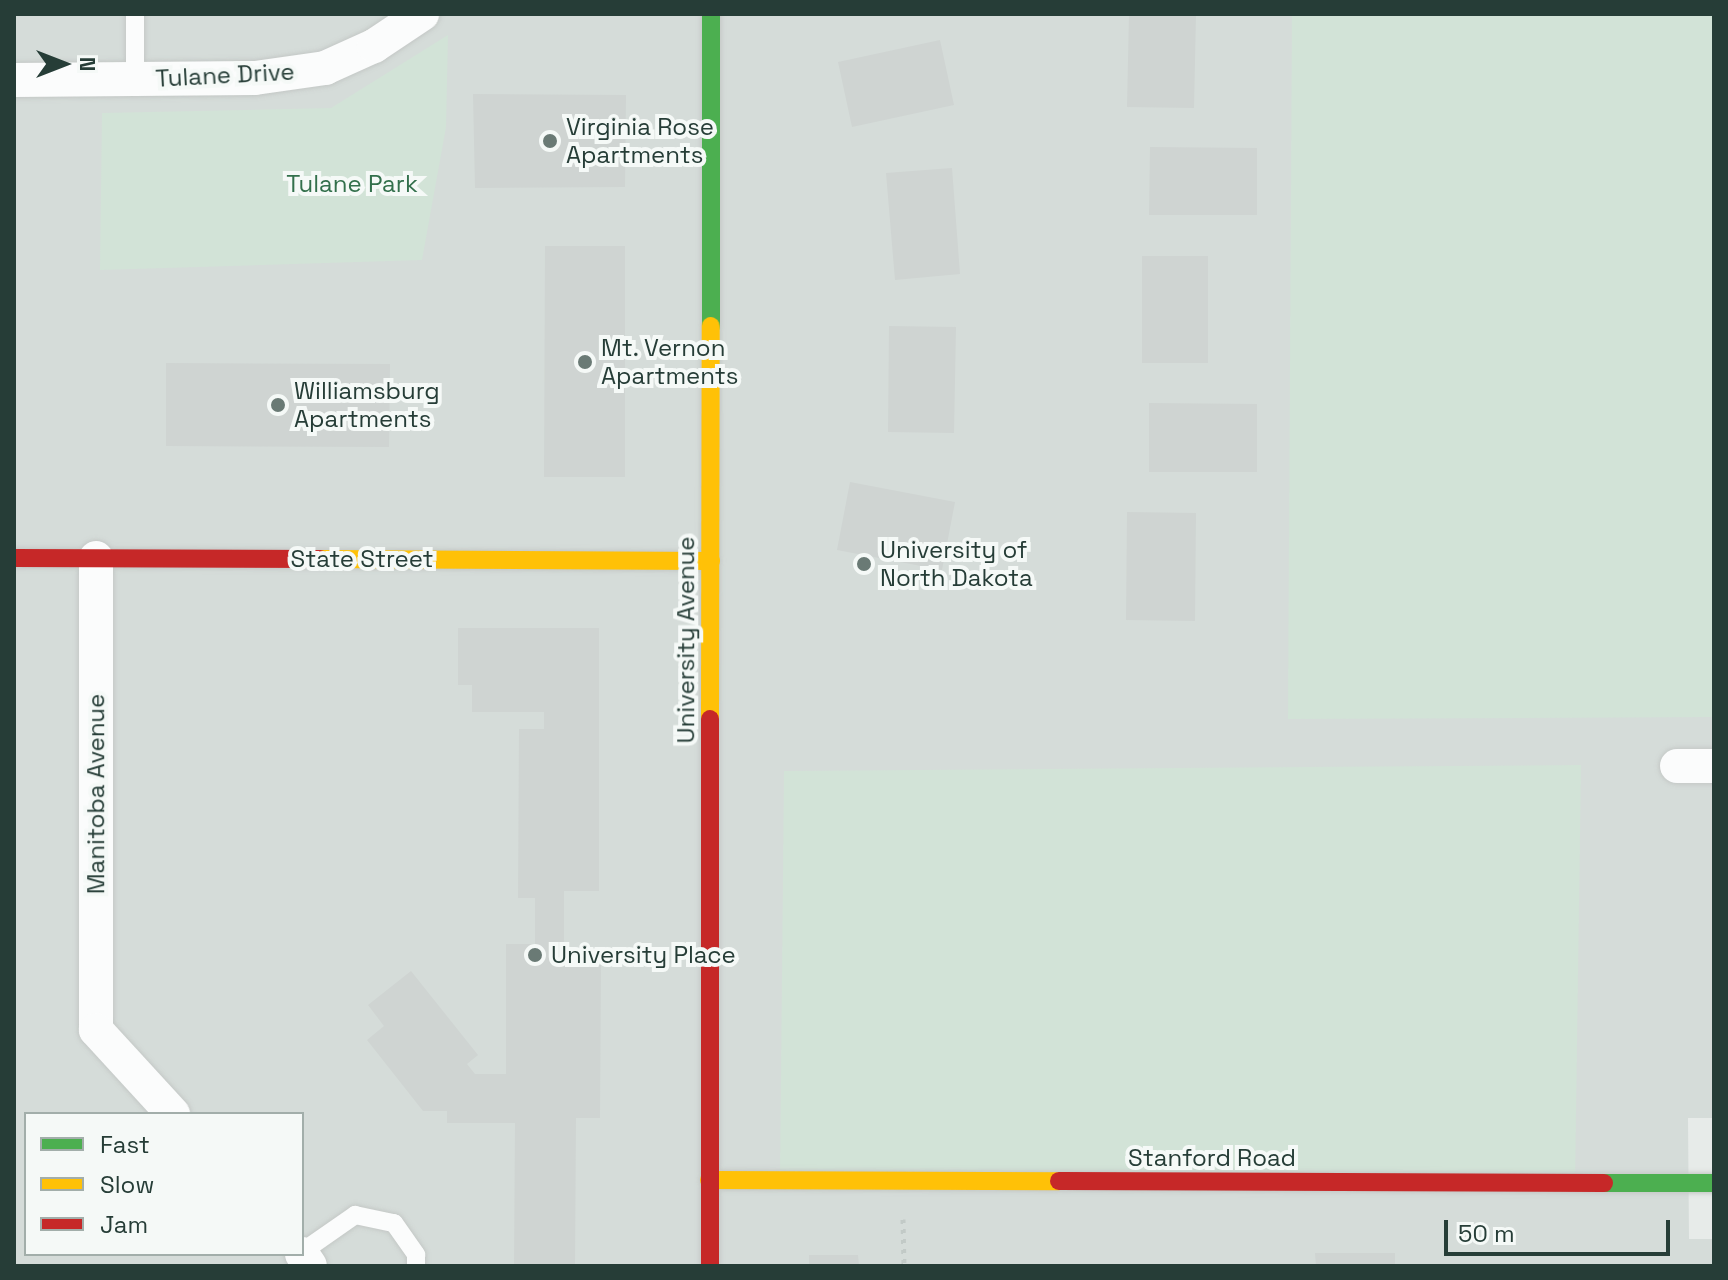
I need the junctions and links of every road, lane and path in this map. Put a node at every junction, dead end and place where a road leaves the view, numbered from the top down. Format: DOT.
graph roads {
  1 [pos="135,14"];
  2 [pos="422,14"];
  3 [pos="711,14"];
  4 [pos="135,79"];
  5 [pos="14,80"];
  6 [pos="14,558"];
  7 [pos="96,558"];
  8 [pos="711,561"];
  9 [pos="1677,766"];
  10 [pos="1714,766"];
  11 [pos="171,1112"];
  12 [pos="709,1180"];
  13 [pos="1714,1183"];
  14 [pos="903,1219"];
  15 [pos="304,1252"];
  16 [pos="416,1266"];
  17 [pos="710,1266"];
  18 [pos="904,1266"];
  1 -- 4 [label="lane"];
  2 -- 4 [label="street, Tulane Drive"];
  3 -- 8 [label="street, University Avenue"];
  4 -- 5 [label="street, Tulane Drive"];
  6 -- 7 [label="street, State Street"];
  7 -- 8 [label="street, State Street"];
  7 -- 11 [label="street, Manitoba Avenue"];
  8 -- 12 [label="street, University Avenue"];
  9 -- 10 [label="street"];
  12 -- 13 [label="street, Stanford Road"];
  12 -- 17 [label="street, University Avenue"];
  14 -- 18 [label="path"];
  15 -- 16 [label="lane"];
}
